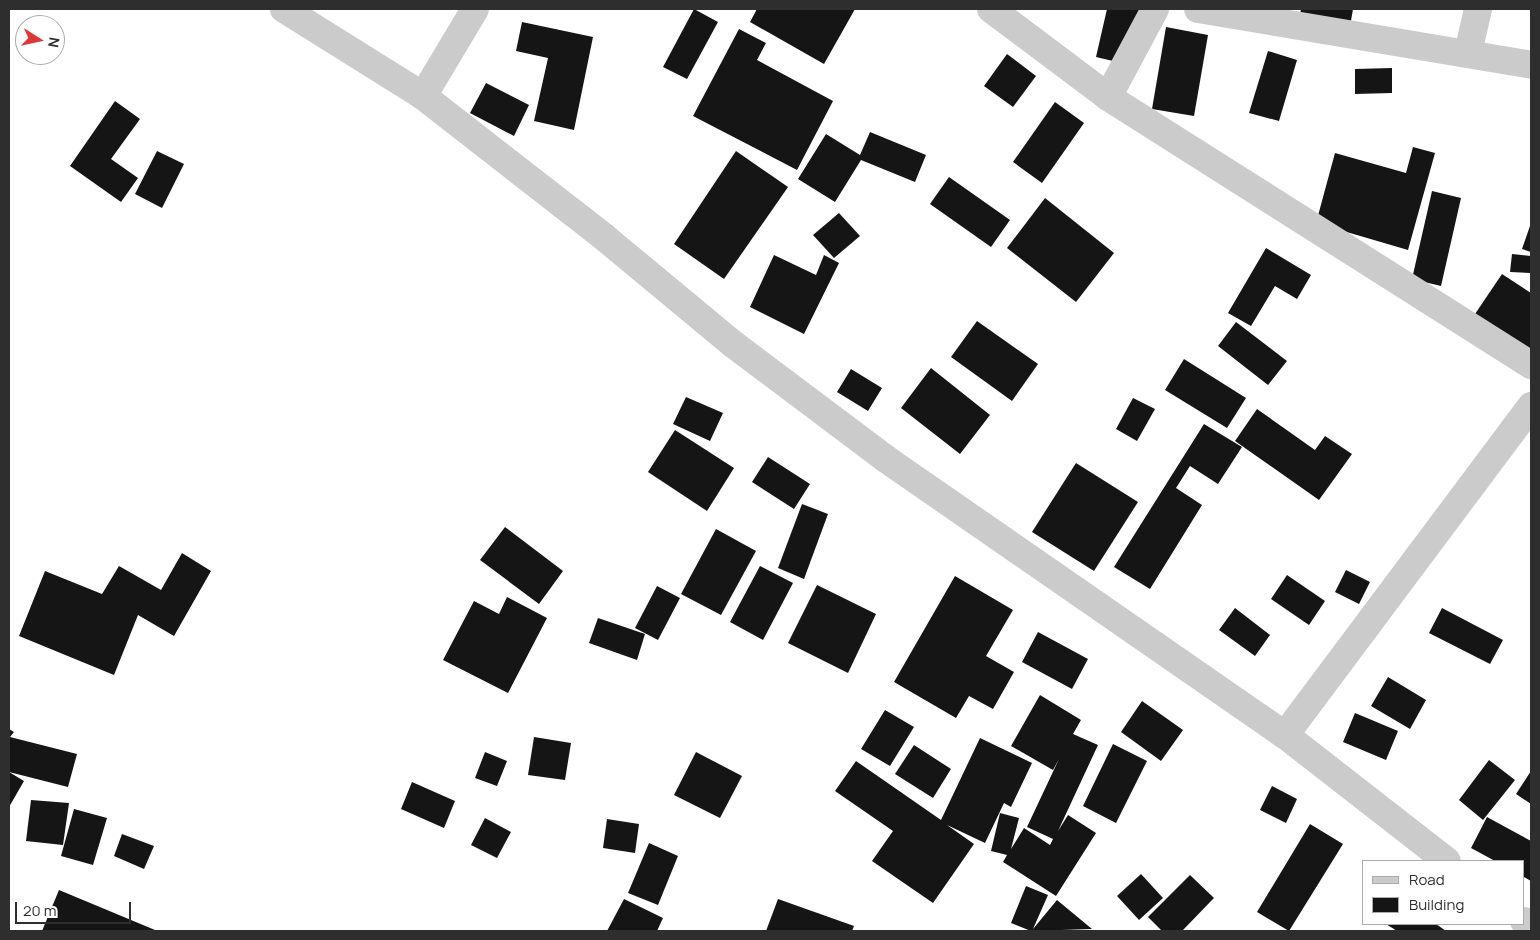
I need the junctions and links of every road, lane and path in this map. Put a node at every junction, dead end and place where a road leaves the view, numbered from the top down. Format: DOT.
graph roads {
  1 [pos="284,9"];
  2 [pos="475,9"];
  3 [pos="991,9"];
  4 [pos="1155,9"];
  5 [pos="1198,9"];
  6 [pos="1478,9"];
  7 [pos="1468,53"];
  8 [pos="1531,65"];
  9 [pos="424,96"];
  10 [pos="1108,97"];
  11 [pos="1531,365"];
  12 [pos="1531,406"];
  13 [pos="1285,735"];
  14 [pos="1447,860"];
  1 -- 9 [label="street"];
  2 -- 9 [label="street"];
  3 -- 10 [label="street"];
  4 -- 10 [label="street"];
  5 -- 7 [label="street"];
  6 -- 7 [label="street"];
  7 -- 8 [label="street"];
  9 -- 13 [label="street"];
  10 -- 11 [label="street"];
  12 -- 13 [label="street"];
  13 -- 14 [label="street"];
}
